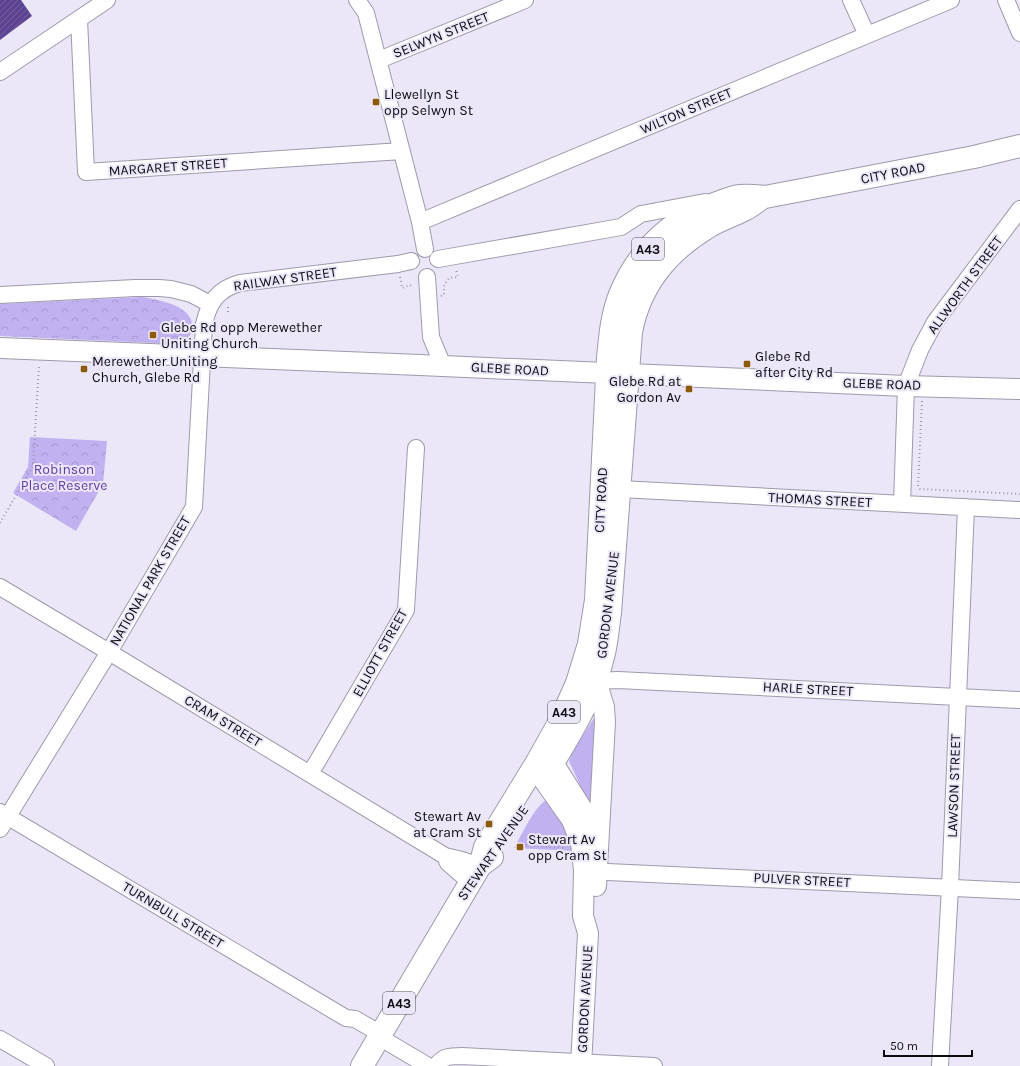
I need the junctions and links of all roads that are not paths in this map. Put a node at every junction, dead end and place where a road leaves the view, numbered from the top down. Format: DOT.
graph roads {
  1 [pos="108,0"];
  2 [pos="357,0"];
  3 [pos="525,0"];
  4 [pos="851,0"];
  5 [pos="951,0"];
  6 [pos="1006,0"];
  7 [pos="79,19"];
  8 [pos="1020,33"];
  9 [pos="867,35"];
  10 [pos="379,60"];
  11 [pos="0,72"];
  12 [pos="1020,146"];
  13 [pos="402,151"];
  14 [pos="740,196"];
  15 [pos="765,197"];
  16 [pos="1020,209"];
  17 [pos="420,222"];
  18 [pos="425,249"];
  19 [pos="438,259"];
  20 [pos="412,261"];
  21 [pos="427,277"];
  22 [pos="0,295"];
  23 [pos="210,304"];
  24 [pos="0,348"];
  25 [pos="203,357"];
  26 [pos="443,366"];
  27 [pos="607,373"];
  28 [pos="628,374"];
  29 [pos="906,386"];
  30 [pos="1020,389"];
  31 [pos="416,448"];
  32 [pos="620,489"];
  33 [pos="902,504"];
  34 [pos="966,506"];
  35 [pos="1020,510"];
  36 [pos="0,587"];
  37 [pos="109,652"];
  38 [pos="596,681"];
  39 [pos="957,696"];
  40 [pos="1020,700"];
  41 [pos="544,768"];
  42 [pos="310,774"];
  43 [pos="2,819"];
  44 [pos="598,834"];
  45 [pos="591,871"];
  46 [pos="475,874"];
  47 [pos="950,887"];
  48 [pos="1020,891"];
  49 [pos="0,1039"];
  50 [pos="378,1039"];
  51 [pos="581,1064"];
  52 [pos="46,1066"];
  53 [pos="362,1066"];
  54 [pos="428,1066"];
  55 [pos="436,1066"];
  56 [pos="654,1066"];
  57 [pos="940,1066"];
  1 -- 7 [label="street"];
  2 -- 10 [label="street"];
  3 -- 10 [label="street, SELWYN STREET"];
  4 -- 9 [label="street"];
  5 -- 9 [label="street, WILTON STREET"];
  6 -- 8 [label="street"];
  7 -- 11 [label="street"];
  7 -- 13 [label="street, MARGARET STREET"];
  9 -- 17 [label="street, WILTON STREET"];
  10 -- 13 [label="street"];
  12 -- 15 [label="highway, CITY ROAD / A43"];
  13 -- 17 [label="street"];
  14 -- 15 [label="highway, CITY ROAD / A43"];
  14 -- 19 [label="street"];
  14 -- 27 [label="highway, CITY ROAD / A43"];
  15 -- 28 [label="highway, CITY ROAD / A43"];
  16 -- 29 [label="street, ALLWORTH STREET"];
  17 -- 18 [label="street"];
  18 -- 19 [label="street"];
  18 -- 20 [label="street"];
  19 -- 21 [label="street"];
  20 -- 21 [label="street"];
  20 -- 23 [label="street, RAILWAY STREET"];
  21 -- 26 [label="street"];
  22 -- 23 [label="street"];
  23 -- 25 [label="street, NATIONAL PARK STREET"];
  24 -- 25 [label="main road, GLEBE ROAD"];
  25 -- 26 [label="main road, GLEBE ROAD"];
  25 -- 37 [label="street, NATIONAL PARK STREET"];
  26 -- 27 [label="main road, GLEBE ROAD"];
  27 -- 28 [label="main road, GLEBE ROAD"];
  27 -- 41 [label="highway, CITY ROAD / A43"];
  28 -- 29 [label="main road, GLEBE ROAD"];
  28 -- 32 [label="highway, GORDON AVENUE / A43"];
  29 -- 30 [label="main road, GLEBE ROAD"];
  29 -- 33 [label="street, ALLWORTH STREET"];
  31 -- 42 [label="street, ELLIOTT STREET"];
  32 -- 33 [label="street, THOMAS STREET"];
  32 -- 38 [label="highway, GORDON AVENUE / A43"];
  33 -- 34 [label="street, THOMAS STREET"];
  34 -- 35 [label="street, THOMAS STREET"];
  34 -- 39 [label="street, LAWSON STREET"];
  36 -- 37 [label="street, CRAM STREET"];
  37 -- 42 [label="street, CRAM STREET"];
  37 -- 43 [label="street, NATIONAL PARK STREET"];
  38 -- 39 [label="street, HARLE STREET"];
  38 -- 41 [label="highway, STEWART AVENUE / A43"];
  38 -- 44 [label="main road, GORDON AVENUE"];
  39 -- 40 [label="street, HARLE STREET"];
  39 -- 47 [label="street, LAWSON STREET"];
  41 -- 44 [label="main road"];
  41 -- 45 [label="main road, GORDON AVENUE"];
  41 -- 46 [label="highway, STEWART AVENUE / A43"];
  42 -- 46 [label="street, CRAM STREET"];
  43 -- 50 [label="street, TURNBULL STREET"];
  44 -- 45 [label="main road, GORDON AVENUE"];
  45 -- 47 [label="street, PULVER STREET"];
  45 -- 51 [label="main road, GORDON AVENUE"];
  46 -- 50 [label="highway, STEWART AVENUE / A43"];
  47 -- 48 [label="street, PULVER STREET"];
  47 -- 57 [label="street, LAWSON STREET"];
  49 -- 52 [label="street"];
  50 -- 53 [label="highway, STEWART AVENUE / A43"];
  50 -- 54 [label="street, TURNBULL STREET"];
  51 -- 55 [label="street"];
  51 -- 56 [label="street"];
}
